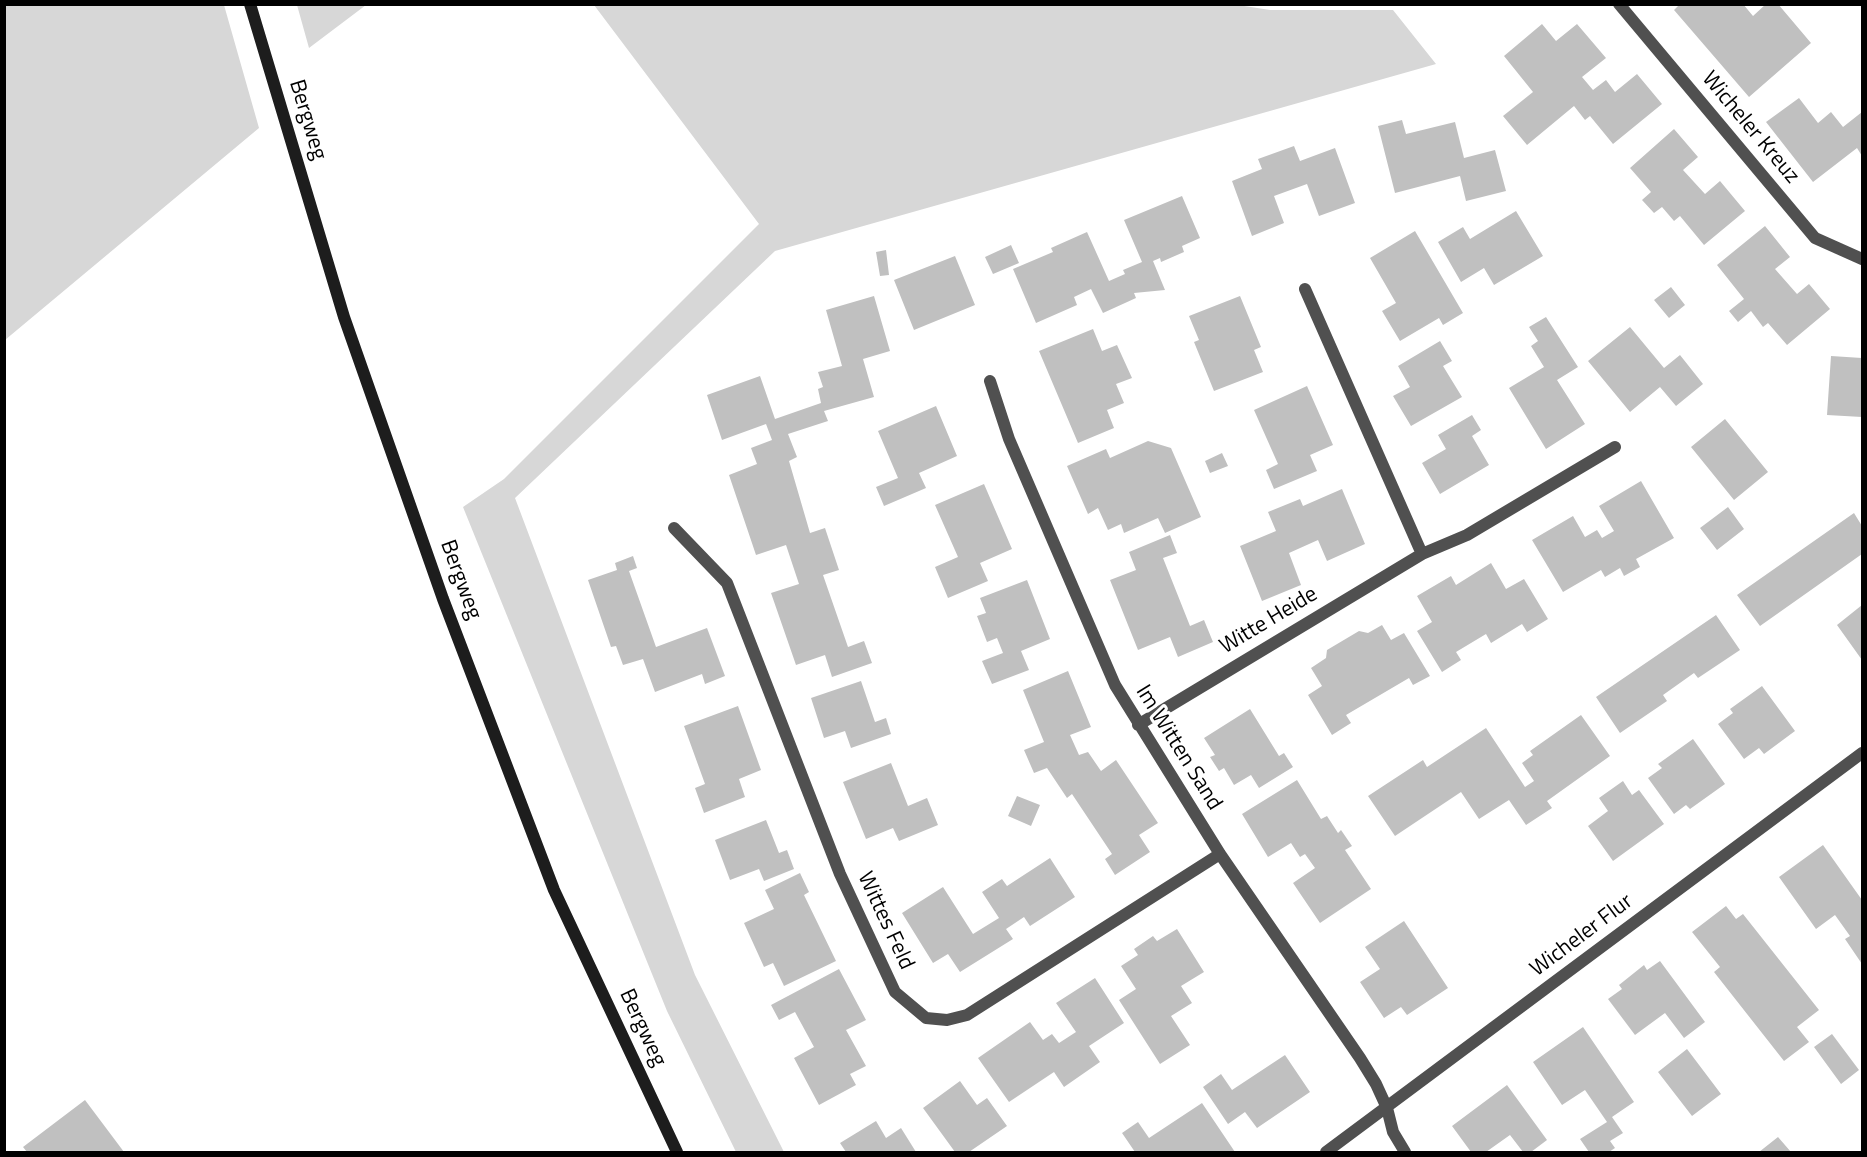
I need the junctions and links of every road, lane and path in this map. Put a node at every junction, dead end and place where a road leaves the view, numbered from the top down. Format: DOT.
graph roads {
  1 [pos="250,4"];
  2 [pos="1619,4"];
  3 [pos="1863,259"];
  4 [pos="1305,289"];
  5 [pos="990,381"];
  6 [pos="1616,447"];
  7 [pos="674,528"];
  8 [pos="1422,554"];
  9 [pos="1138,725"];
  10 [pos="1863,753"];
  11 [pos="1220,854"];
  12 [pos="1387,1108"];
  13 [pos="677,1152"];
  14 [pos="1326,1152"];
  15 [pos="1405,1152"];
  1 -- 13 [label="main road, Bergweg"];
  2 -- 3 [label="street, Wicheler Kreuz"];
  4 -- 8 [label="street"];
  5 -- 9 [label="street, Im Witten Sand"];
  6 -- 8 [label="street, Witte Heide"];
  7 -- 11 [label="street, Wittes Feld"];
  8 -- 9 [label="street, Witte Heide"];
  9 -- 11 [label="street, Im Witten Sand"];
  10 -- 12 [label="street, Wicheler Flur"];
  11 -- 12 [label="street, Im Witten Sand"];
  12 -- 14 [label="street, Wicheler Flur"];
  12 -- 15 [label="street, Im Witten Sand"];
}
